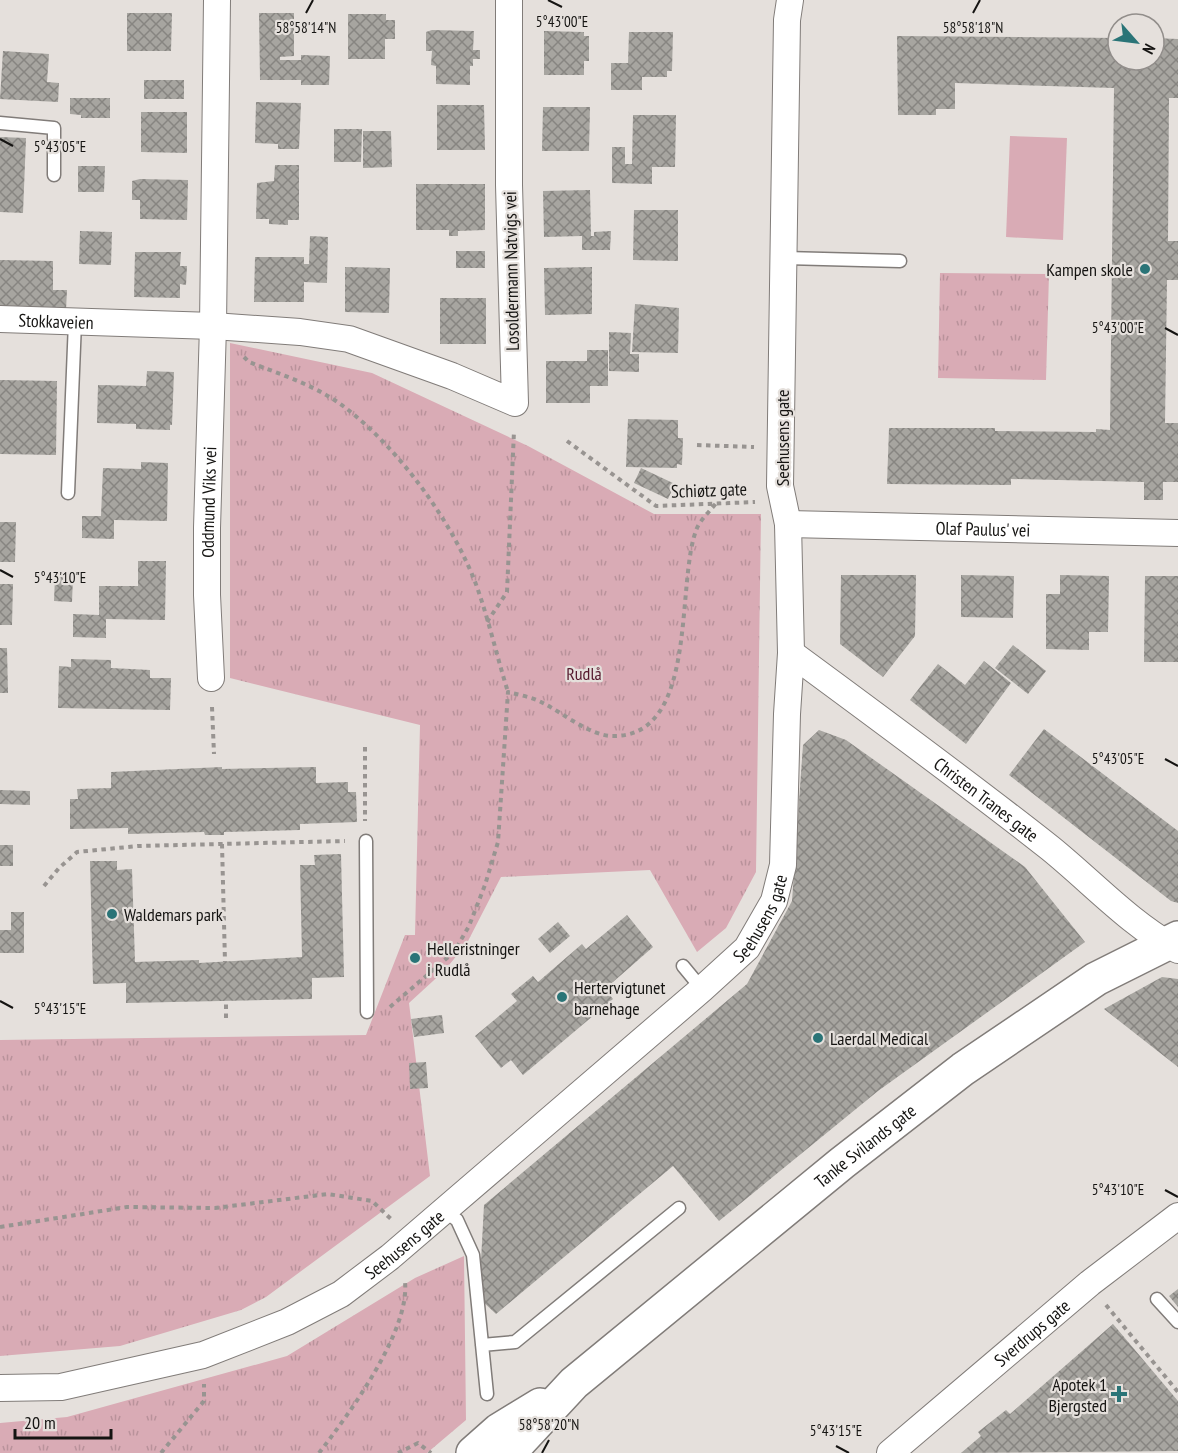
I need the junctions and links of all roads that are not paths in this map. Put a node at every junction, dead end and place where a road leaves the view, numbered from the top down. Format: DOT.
graph roads {
  1 [pos="217,0"];
  2 [pos="509,0"];
  3 [pos="790,0"];
  4 [pos="0,123"];
  5 [pos="54,175"];
  6 [pos="785,258"];
  7 [pos="900,261"];
  8 [pos="0,320"];
  9 [pos="75,322"];
  10 [pos="213,326"];
  11 [pos="68,493"];
  12 [pos="788,524"];
  13 [pos="1178,533"];
  14 [pos="791,653"];
  15 [pos="211,678"];
  16 [pos="366,841"];
  17 [pos="1174,944"];
  18 [pos="683,966"];
  19 [pos="702,989"];
  20 [pos="367,1012"];
  21 [pos="679,1208"];
  22 [pos="443,1210"];
  23 [pos="1178,1216"];
  24 [pos="1157,1299"];
  25 [pos="1178,1322"];
  26 [pos="482,1345"];
  27 [pos="574,1383"];
  28 [pos="0,1388"];
  29 [pos="487,1394"];
  30 [pos="473,1453"];
  31 [pos="509,1453"];
  32 [pos="890,1453"];
  1 -- 10 [label="street, Oddmund Viks vei"];
  2 -- 10 [label="street, Losoldermann Natvigs vei"];
  3 -- 6 [label="street, Seehusens gate"];
  4 -- 5 [label="lane"];
  6 -- 7 [label="lane"];
  6 -- 12 [label="street, Seehusens gate"];
  8 -- 9 [label="street, Stokkaveien"];
  9 -- 10 [label="street, Stokkaveien"];
  9 -- 11 [label="lane"];
  10 -- 15 [label="street, Oddmund Viks vei"];
  12 -- 13 [label="street, Olaf Paulus' vei"];
  12 -- 14 [label="street, Seehusens gate"];
  14 -- 17 [label="street, Christen Tranes gate"];
  14 -- 19 [label="street, Seehusens gate"];
  16 -- 20 [label="lane"];
  17 -- 27 [label="main road, Tanke Svilands gate"];
  18 -- 19 [label="lane"];
  19 -- 22 [label="street, Seehusens gate"];
  21 -- 26 [label="lane"];
  22 -- 26 [label="lane"];
  22 -- 28 [label="street, Seehusens gate"];
  23 -- 32 [label="street, Sverdrups gate"];
  24 -- 25 [label="lane"];
  26 -- 29 [label="lane"];
  27 -- 30 [label="main road, Tanke Svilands gate"];
  27 -- 31 [label="main road, Tanke Svilands gate"];
}
